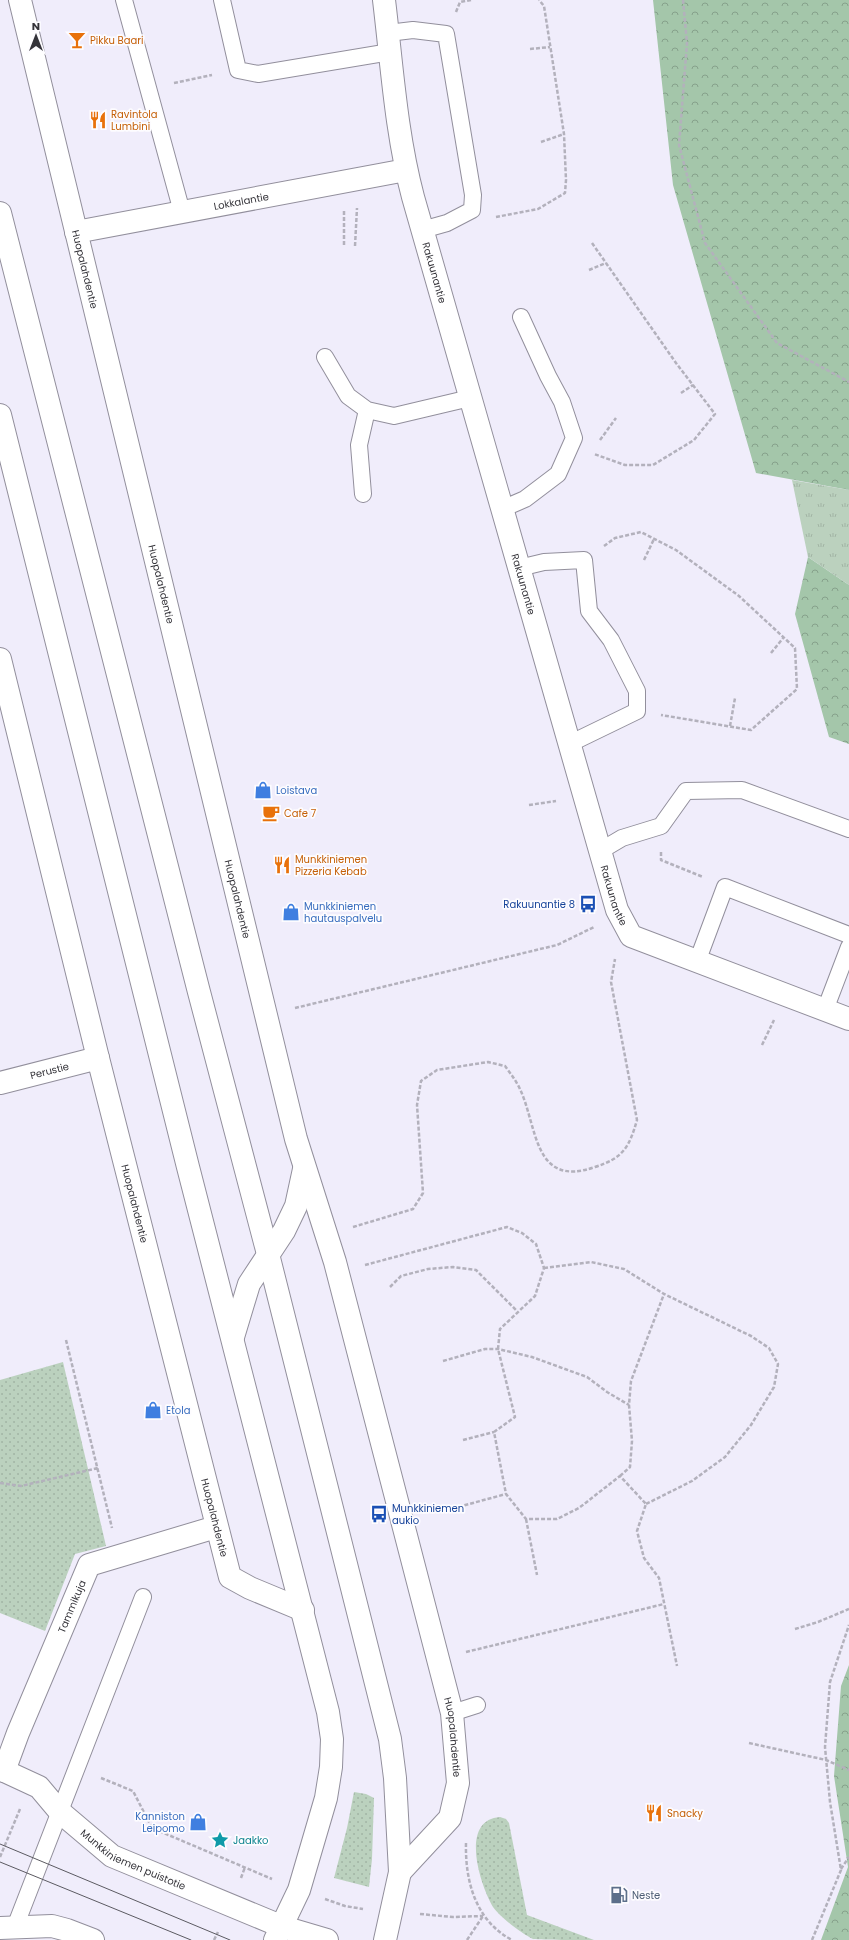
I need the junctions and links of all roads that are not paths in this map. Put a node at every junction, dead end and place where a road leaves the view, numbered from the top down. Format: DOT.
graph roads {
  1 [pos="20,0"];
  2 [pos="124,0"];
  3 [pos="222,0"];
  4 [pos="384,0"];
  5 [pos="389,42"];
  6 [pos="406,170"];
  7 [pos="182,212"];
  8 [pos="0,213"];
  9 [pos="422,230"];
  10 [pos="76,232"];
  11 [pos="521,317"];
  12 [pos="325,357"];
  13 [pos="470,398"];
  14 [pos="367,410"];
  15 [pos="0,415"];
  16 [pos="363,494"];
  17 [pos="502,509"];
  18 [pos="519,568"];
  19 [pos="0,659"];
  20 [pos="569,744"];
  21 [pos="849,830"];
  22 [pos="600,851"];
  23 [pos="849,935"];
  24 [pos="849,947"];
  25 [pos="697,962"];
  26 [pos="825,1010"];
  27 [pos="849,1019"];
  28 [pos="98,1058"];
  29 [pos="0,1082"];
  30 [pos="304,1168"];
  31 [pos="268,1254"];
  32 [pos="233,1337"];
  33 [pos="216,1527"];
  34 [pos="143,1597"];
  35 [pos="303,1610"];
  36 [pos="477,1705"];
  37 [pos="452,1712"];
  38 [pos="2,1770"];
  39 [pos="60,1812"];
  40 [pos="400,1872"];
  41 [pos="8,1928"];
  42 [pos="279,1933"];
  43 [pos="93,1940"];
  44 [pos="327,1940"];
  45 [pos="386,1940"];
  1 -- 10 [label="street, Huopalahdentie"];
  2 -- 7 [label="lane"];
  3 -- 5 [label="lane"];
  4 -- 5 [label="street, Rakuunantie"];
  5 -- 6 [label="street, Rakuunantie"];
  5 -- 9 [label="lane"];
  6 -- 7 [label="street, Lokkalantie"];
  6 -- 9 [label="street, Rakuunantie"];
  7 -- 10 [label="street, Lokkalantie"];
  8 -- 31 [label="street"];
  9 -- 13 [label="street, Rakuunantie"];
  10 -- 30 [label="street, Huopalahdentie"];
  11 -- 17 [label="lane"];
  12 -- 14 [label="lane"];
  13 -- 14 [label="lane"];
  13 -- 17 [label="street, Rakuunantie"];
  14 -- 16 [label="lane"];
  15 -- 32 [label="street"];
  17 -- 18 [label="street, Rakuunantie"];
  18 -- 20 [label="street, Rakuunantie"];
  18 -- 20 [label="lane"];
  19 -- 28 [label="street, Huopalahdentie"];
  20 -- 22 [label="street, Rakuunantie"];
  21 -- 22 [label="lane"];
  22 -- 25 [label="street, Rakuunantie"];
  23 -- 25 [label="lane"];
  24 -- 26 [label="lane"];
  25 -- 26 [label="street, Rakuunantie"];
  26 -- 27 [label="street, Rakuunantie"];
  28 -- 29 [label="street, Perustie"];
  28 -- 33 [label="street, Huopalahdentie"];
  30 -- 31 [label="street, Huopalahdentie"];
  30 -- 37 [label="street, Huopalahdentie"];
  31 -- 32 [label="street, Huopalahdentie"];
  31 -- 40 [label="street"];
  32 -- 35 [label="street"];
  33 -- 35 [label="street, Huopalahdentie"];
  33 -- 38 [label="street, Tammikuja"];
  34 -- 39 [label="lane"];
  35 -- 42 [label="street"];
  36 -- 37 [label="lane"];
  37 -- 40 [label="street, Huopalahdentie"];
  38 -- 39 [label="street, Munkkiniemen puistotie"];
  39 -- 41 [label="lane"];
  39 -- 42 [label="street, Munkkiniemen puistotie"];
  40 -- 45 [label="street"];
  41 -- 43 [label="street"];
  42 -- 44 [label="street, Munkkiniemen puistotie"];
}
